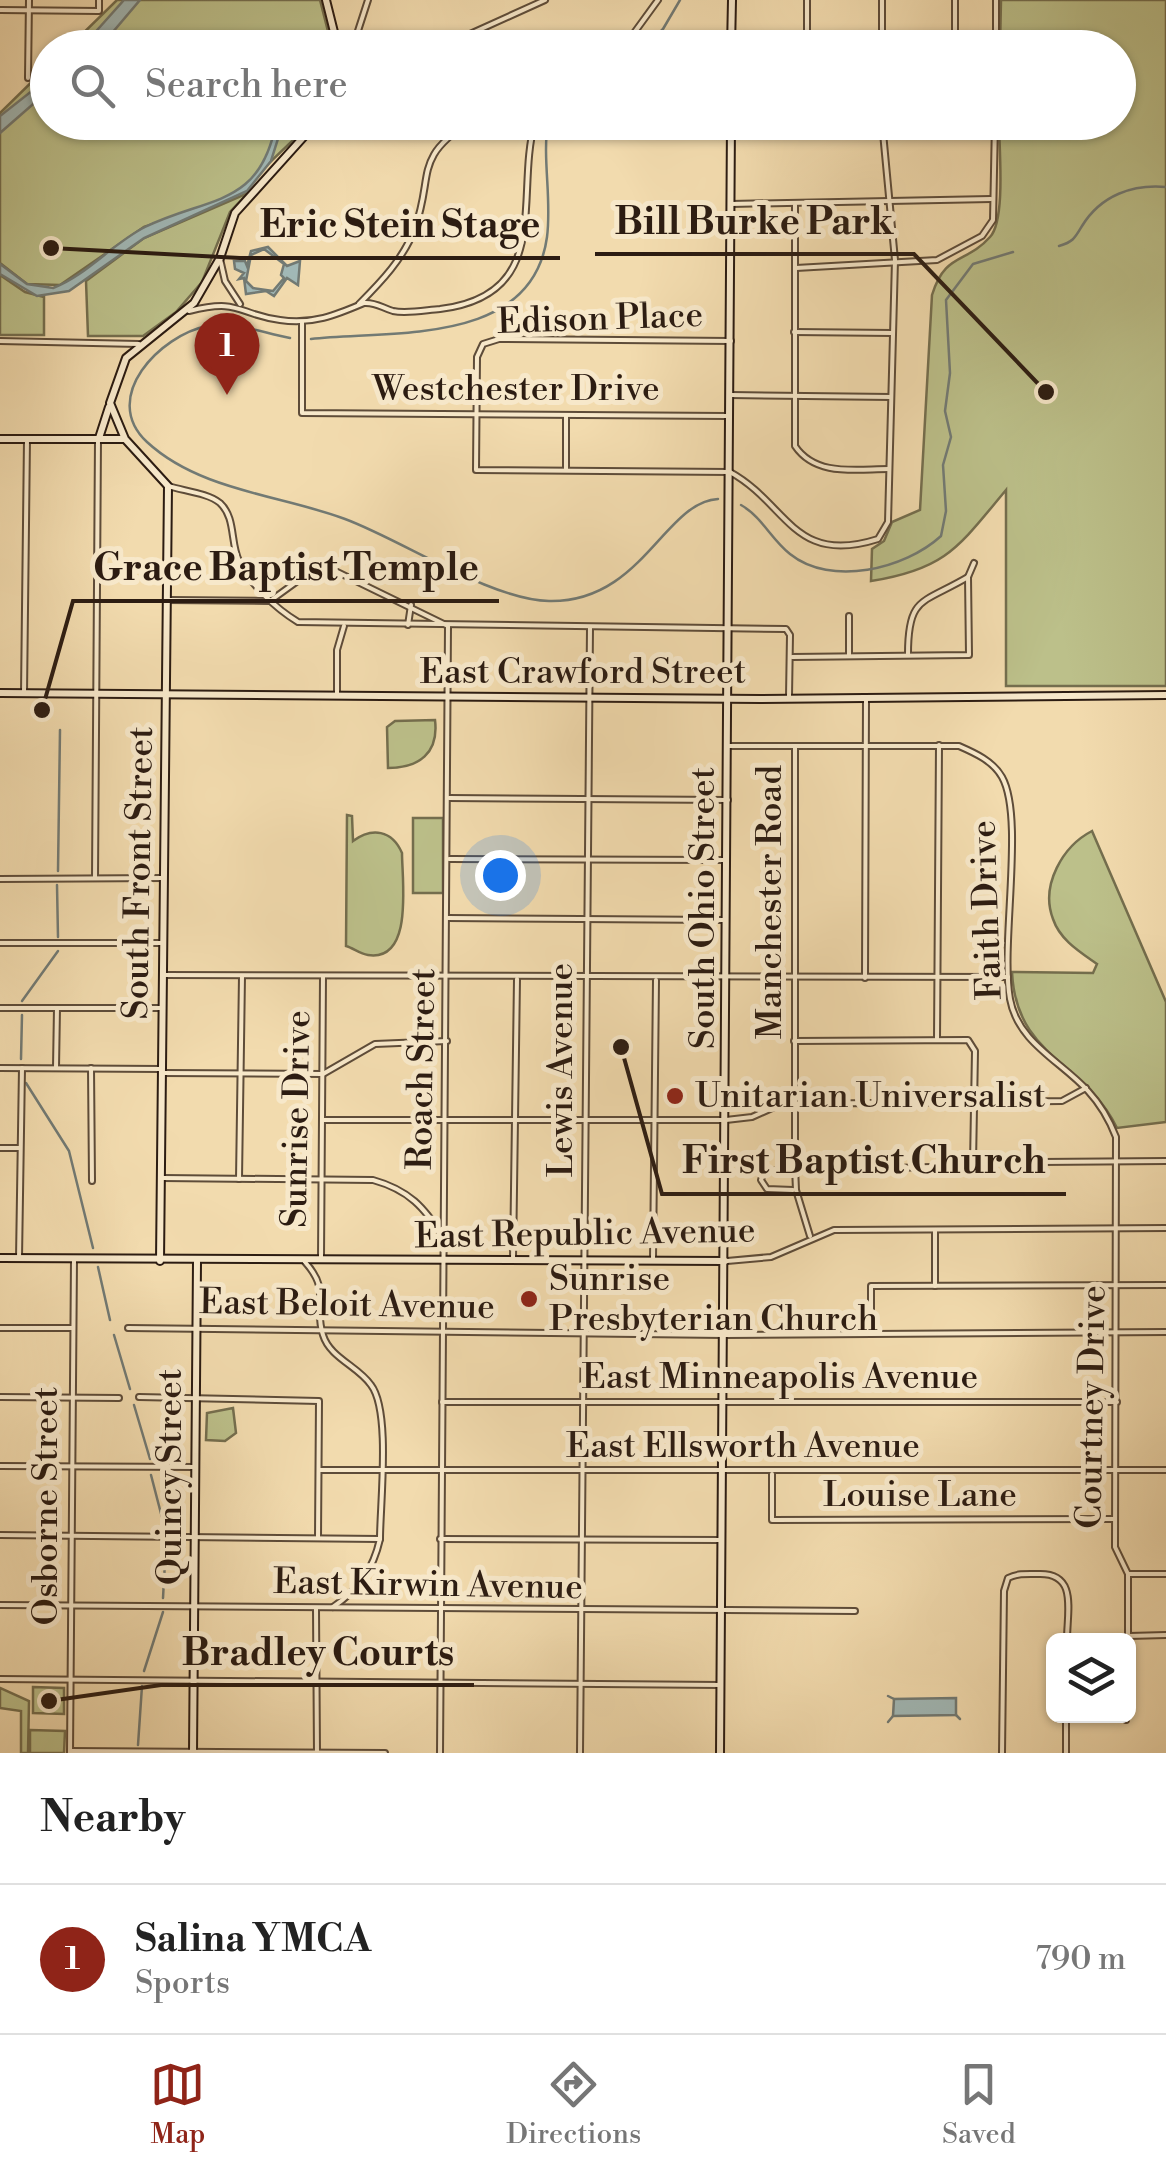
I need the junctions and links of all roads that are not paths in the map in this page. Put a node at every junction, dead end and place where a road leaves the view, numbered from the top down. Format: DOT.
graph roads {
  1 [pos="30,0"];
  2 [pos="99,0"];
  3 [pos="326,0"];
  4 [pos="368,0"];
  5 [pos="545,0"];
  6 [pos="658,0"];
  7 [pos="732,0"];
  8 [pos="808,0"];
  9 [pos="882,0"];
  10 [pos="956,0"];
  11 [pos="996,0"];
  12 [pos="0,10"];
  13 [pos="30,10"];
  14 [pos="334,30"];
  15 [pos="359,30"];
  16 [pos="479,30"];
  17 [pos="636,30"];
  18 [pos="732,30"];
  19 [pos="808,30"];
  20 [pos="882,30"];
  21 [pos="955,30"];
  22 [pos="996,30"];
  23 [pos="28,78"];
  24 [pos="302,140"];
  25 [pos="448,140"];
  26 [pos="531,140"];
  27 [pos="731,140"];
  28 [pos="882,140"];
  29 [pos="995,140"];
  30 [pos="889,198"];
  31 [pos="992,199"];
  32 [pos="731,204"];
  33 [pos="794,205"];
  34 [pos="220,258"];
  35 [pos="894,260"];
  36 [pos="794,268"];
  37 [pos="371,292"];
  38 [pos="378,303"];
  39 [pos="240,304"];
  40 [pos="357,306"];
  41 [pos="186,312"];
  42 [pos="302,322"];
  43 [pos="794,332"];
  44 [pos="892,333"];
  45 [pos="0,341"];
  46 [pos="731,341"];
  47 [pos="139,344"];
  48 [pos="730,395"];
  49 [pos="793,396"];
  50 [pos="890,397"];
  51 [pos="110,403"];
  52 [pos="476,414"];
  53 [pos="566,414"];
  54 [pos="730,416"];
  55 [pos="0,439"];
  56 [pos="27,439"];
  57 [pos="98,439"];
  58 [pos="125,439"];
  59 [pos="890,469"];
  60 [pos="566,471"];
  61 [pos="730,472"];
  62 [pos="168,486"];
  63 [pos="974,563"];
  64 [pos="968,577"];
  65 [pos="168,600"];
  66 [pos="270,601"];
  67 [pos="411,606"];
  68 [pos="849,616"];
  69 [pos="344,626"];
  70 [pos="408,626"];
  71 [pos="448,626"];
  72 [pos="590,628"];
  73 [pos="730,629"];
  74 [pos="908,655"];
  75 [pos="849,656"];
  76 [pos="790,657"];
  77 [pos="0,693"];
  78 [pos="24,693"];
  79 [pos="96,694"];
  80 [pos="166,694"];
  81 [pos="1166,695"];
  82 [pos="337,696"];
  83 [pos="449,696"];
  84 [pos="866,696"];
  85 [pos="789,697"];
  86 [pos="588,698"];
  87 [pos="729,698"];
  88 [pos="866,745"];
  89 [pos="938,745"];
  90 [pos="728,746"];
  91 [pos="795,746"];
  92 [pos="449,798"];
  93 [pos="588,799"];
  94 [pos="728,800"];
  95 [pos="449,859"];
  96 [pos="588,859"];
  97 [pos="728,860"];
  98 [pos="0,878"];
  99 [pos="94,878"];
  100 [pos="164,878"];
  101 [pos="448,918"];
  102 [pos="587,919"];
  103 [pos="728,920"];
  104 [pos="0,943"];
  105 [pos="164,943"];
  106 [pos="163,976"];
  107 [pos="242,976"];
  108 [pos="323,977"];
  109 [pos="448,977"];
  110 [pos="936,977"];
  111 [pos="1009,977"];
  112 [pos="865,978"];
  113 [pos="517,979"];
  114 [pos="586,979"];
  115 [pos="656,979"];
  116 [pos="727,979"];
  117 [pos="794,979"];
  118 [pos="0,1008"];
  119 [pos="58,1008"];
  120 [pos="163,1008"];
  121 [pos="938,1040"];
  122 [pos="794,1041"];
  123 [pos="448,1042"];
  124 [pos="0,1068"];
  125 [pos="22,1068"];
  126 [pos="56,1068"];
  127 [pos="91,1068"];
  128 [pos="162,1071"];
  129 [pos="241,1073"];
  130 [pos="323,1074"];
  131 [pos="1086,1088"];
  132 [pos="976,1102"];
  133 [pos="794,1104"];
  134 [pos="447,1118"];
  135 [pos="516,1119"];
  136 [pos="322,1120"];
  137 [pos="586,1120"];
  138 [pos="654,1120"];
  139 [pos="726,1120"];
  140 [pos="0,1148"];
  141 [pos="19,1148"];
  142 [pos="1166,1161"];
  143 [pos="1040,1162"];
  144 [pos="1119,1162"];
  145 [pos="974,1163"];
  146 [pos="794,1167"];
  147 [pos="932,1167"];
  148 [pos="161,1178"];
  149 [pos="240,1179"];
  150 [pos="320,1180"];
  151 [pos="92,1181"];
  152 [pos="796,1190"];
  153 [pos="446,1211"];
  154 [pos="429,1215"];
  155 [pos="1119,1228"];
  156 [pos="1166,1228"];
  157 [pos="935,1229"];
  158 [pos="810,1236"];
  159 [pos="444,1238"];
  160 [pos="0,1258"];
  161 [pos="19,1258"];
  162 [pos="74,1259"];
  163 [pos="514,1259"];
  164 [pos="444,1260"];
  165 [pos="584,1260"];
  166 [pos="652,1260"];
  167 [pos="160,1261"];
  168 [pos="724,1261"];
  169 [pos="196,1262"];
  170 [pos="305,1262"];
  171 [pos="321,1262"];
  172 [pos="1118,1285"];
  173 [pos="1166,1285"];
  174 [pos="935,1286"];
  175 [pos="0,1328"];
  176 [pos="72,1328"];
  177 [pos="128,1328"];
  178 [pos="196,1328"];
  179 [pos="322,1330"];
  180 [pos="871,1331"];
  181 [pos="442,1332"];
  182 [pos="1118,1332"];
  183 [pos="1166,1332"];
  184 [pos="584,1334"];
  185 [pos="724,1335"];
  186 [pos="0,1398"];
  187 [pos="71,1398"];
  188 [pos="120,1398"];
  189 [pos="139,1398"];
  190 [pos="198,1398"];
  191 [pos="442,1402"];
  192 [pos="583,1402"];
  193 [pos="1117,1402"];
  194 [pos="724,1404"];
  195 [pos="0,1466"];
  196 [pos="73,1467"];
  197 [pos="196,1467"];
  198 [pos="320,1470"];
  199 [pos="381,1470"];
  200 [pos="442,1470"];
  201 [pos="1117,1470"];
  202 [pos="1166,1470"];
  203 [pos="583,1471"];
  204 [pos="723,1473"];
  205 [pos="772,1473"];
  206 [pos="1115,1519"];
  207 [pos="0,1535"];
  208 [pos="72,1536"];
  209 [pos="195,1538"];
  210 [pos="318,1538"];
  211 [pos="380,1539"];
  212 [pos="440,1539"];
  213 [pos="582,1540"];
  214 [pos="722,1540"];
  215 [pos="1128,1574"];
  216 [pos="1166,1574"];
  217 [pos="0,1605"];
  218 [pos="71,1606"];
  219 [pos="194,1607"];
  220 [pos="332,1607"];
  221 [pos="316,1608"];
  222 [pos="441,1610"];
  223 [pos="582,1611"];
  224 [pos="854,1611"];
  225 [pos="722,1612"];
  226 [pos="1067,1633"];
  227 [pos="1129,1633"];
  228 [pos="1166,1635"];
  229 [pos="1136,1636"];
  230 [pos="0,1678"];
  231 [pos="70,1679"];
  232 [pos="194,1680"];
  233 [pos="317,1681"];
  234 [pos="440,1683"];
  235 [pos="581,1684"];
  236 [pos="721,1685"];
  237 [pos="1066,1723"];
  238 [pos="70,1752"];
  239 [pos="193,1752"];
  240 [pos="317,1753"];
  241 [pos="384,1753"];
  242 [pos="440,1753"];
  243 [pos="580,1753"];
  244 [pos="720,1753"];
  245 [pos="1002,1753"];
  246 [pos="1066,1753"];
  1 -- 13 [label="street"];
  2 -- 13 [label="street"];
  3 -- 14 [label="street"];
  4 -- 15 [label="street"];
  5 -- 16 [label="street"];
  6 -- 17 [label="street"];
  7 -- 18 [label="street"];
  8 -- 19 [label="street"];
  9 -- 20 [label="street"];
  10 -- 21 [label="street"];
  11 -- 22 [label="street"];
  12 -- 13 [label="street"];
  13 -- 23 [label="street"];
  24 -- 34 [label="street"];
  25 -- 37 [label="street"];
  26 -- 38 [label="street"];
  27 -- 32 [label="street, South Ohio Street"];
  28 -- 30 [label="street"];
  29 -- 31 [label="street"];
  30 -- 31 [label="street"];
  30 -- 33 [label="street"];
  30 -- 35 [label="street"];
  31 -- 35 [label="street"];
  32 -- 33 [label="street"];
  32 -- 46 [label="street, South Ohio Street"];
  33 -- 36 [label="street"];
  34 -- 39 [label="street"];
  34 -- 41 [label="street"];
  35 -- 36 [label="street"];
  35 -- 44 [label="street"];
  36 -- 43 [label="street"];
  37 -- 38 [label="street"];
  37 -- 40 [label="street"];
  38 -- 40 [label="street"];
  39 -- 41 [label="street"];
  39 -- 42 [label="street"];
  40 -- 42 [label="street"];
  41 -- 47 [label="street"];
  42 -- 52 [label="street, Westchester Drive"];
  43 -- 44 [label="street"];
  43 -- 49 [label="street"];
  44 -- 50 [label="street"];
  45 -- 47 [label="street"];
  46 -- 48 [label="street, South Ohio Street"];
  46 -- 52 [label="street, Edison Place"];
  47 -- 51 [label="street"];
  48 -- 49 [label="street"];
  48 -- 54 [label="street, South Ohio Street"];
  49 -- 50 [label="street"];
  49 -- 59 [label="street"];
  50 -- 59 [label="street"];
  51 -- 57 [label="street"];
  51 -- 58 [label="street"];
  52 -- 53 [label="street, Westchester Drive"];
  52 -- 60 [label="street"];
  53 -- 54 [label="street, Westchester Drive"];
  53 -- 60 [label="street"];
  54 -- 61 [label="street, South Ohio Street"];
  55 -- 56 [label="street"];
  56 -- 57 [label="street"];
  56 -- 78 [label="street"];
  57 -- 58 [label="street"];
  57 -- 79 [label="street"];
  58 -- 62 [label="street"];
  59 -- 61 [label="street"];
  60 -- 61 [label="street"];
  61 -- 73 [label="street, South Ohio Street"];
  62 -- 65 [label="street, South Front Street"];
  62 -- 66 [label="street"];
  63 -- 64 [label="street"];
  64 -- 74 [label="street"];
  64 -- 74 [label="street"];
  65 -- 66 [label="street"];
  65 -- 80 [label="street, South Front Street"];
  66 -- 67 [label="street"];
  66 -- 69 [label="street"];
  67 -- 70 [label="street"];
  67 -- 71 [label="street"];
  68 -- 75 [label="street"];
  69 -- 70 [label="street"];
  69 -- 82 [label="street"];
  70 -- 71 [label="street"];
  71 -- 72 [label="street"];
  71 -- 83 [label="street, Roach Street"];
  72 -- 73 [label="street"];
  72 -- 86 [label="street, Lewis Avenue"];
  73 -- 76 [label="street"];
  73 -- 87 [label="street, South Ohio Street"];
  74 -- 75 [label="street"];
  75 -- 76 [label="street"];
  76 -- 85 [label="street"];
  77 -- 78 [label="street, East Crawford Street"];
  78 -- 79 [label="street, East Crawford Street"];
  79 -- 80 [label="street, East Crawford Street"];
  79 -- 99 [label="street"];
  80 -- 82 [label="street, East Crawford Street"];
  80 -- 100 [label="street, South Front Street"];
  81 -- 84 [label="street, East Crawford Street"];
  82 -- 83 [label="street, East Crawford Street"];
  83 -- 86 [label="street, East Crawford Street"];
  83 -- 92 [label="street, Roach Street"];
  84 -- 85 [label="street, East Crawford Street"];
  84 -- 88 [label="street"];
  85 -- 87 [label="street, East Crawford Street"];
  86 -- 87 [label="street, East Crawford Street"];
  86 -- 93 [label="street, Lewis Avenue"];
  87 -- 90 [label="street, South Ohio Street"];
  88 -- 89 [label="street, Faith Drive"];
  88 -- 91 [label="street, Faith Drive"];
  88 -- 112 [label="street"];
  89 -- 110 [label="street"];
  89 -- 111 [label="street, Faith Drive"];
  90 -- 91 [label="street, Faith Drive"];
  90 -- 94 [label="street, South Ohio Street"];
  91 -- 117 [label="street, Manchester Road"];
  92 -- 93 [label="street"];
  92 -- 95 [label="street, Roach Street"];
  93 -- 94 [label="street"];
  93 -- 96 [label="street, Lewis Avenue"];
  94 -- 97 [label="street, South Ohio Street"];
  95 -- 96 [label="street"];
  95 -- 101 [label="street, Roach Street"];
  96 -- 97 [label="street"];
  96 -- 102 [label="street, Lewis Avenue"];
  97 -- 103 [label="street, South Ohio Street"];
  98 -- 99 [label="street"];
  99 -- 100 [label="street"];
  100 -- 105 [label="street, South Front Street"];
  101 -- 102 [label="street"];
  101 -- 109 [label="street, Roach Street"];
  102 -- 103 [label="street"];
  102 -- 114 [label="street, Lewis Avenue"];
  103 -- 116 [label="street, South Ohio Street"];
  104 -- 105 [label="street"];
  105 -- 106 [label="street, South Front Street"];
  106 -- 107 [label="street"];
  106 -- 120 [label="street, South Front Street"];
  107 -- 108 [label="street"];
  107 -- 129 [label="street"];
  108 -- 109 [label="street"];
  108 -- 130 [label="street, Sunrise Drive"];
  109 -- 113 [label="street"];
  109 -- 123 [label="street, Roach Street"];
  110 -- 111 [label="street"];
  110 -- 112 [label="street"];
  110 -- 121 [label="street"];
  111 -- 131 [label="street, Faith Drive"];
  112 -- 117 [label="street"];
  113 -- 114 [label="street"];
  113 -- 135 [label="street"];
  114 -- 115 [label="street"];
  114 -- 137 [label="street, Lewis Avenue"];
  115 -- 116 [label="street"];
  115 -- 138 [label="street"];
  116 -- 117 [label="street"];
  116 -- 139 [label="street, South Ohio Street"];
  117 -- 122 [label="street, Manchester Road"];
  118 -- 119 [label="street"];
  119 -- 120 [label="street"];
  119 -- 126 [label="street"];
  120 -- 128 [label="street, South Front Street"];
  121 -- 122 [label="street"];
  121 -- 132 [label="street"];
  122 -- 133 [label="street, Manchester Road"];
  123 -- 130 [label="street"];
  123 -- 134 [label="street, Roach Street"];
  124 -- 125 [label="street"];
  125 -- 126 [label="street"];
  125 -- 141 [label="street"];
  126 -- 127 [label="street"];
  127 -- 128 [label="street"];
  127 -- 151 [label="street"];
  128 -- 129 [label="street"];
  128 -- 148 [label="street, South Front Street"];
  129 -- 130 [label="street"];
  129 -- 149 [label="street"];
  130 -- 136 [label="street, Sunrise Drive"];
  131 -- 132 [label="street"];
  131 -- 144 [label="street, Faith Drive"];
  132 -- 133 [label="street"];
  132 -- 145 [label="street"];
  133 -- 139 [label="street"];
  133 -- 146 [label="street, Manchester Road"];
  134 -- 135 [label="street"];
  134 -- 136 [label="street"];
  134 -- 153 [label="street, Roach Street"];
  135 -- 137 [label="street"];
  135 -- 163 [label="street"];
  136 -- 150 [label="street, Sunrise Drive"];
  137 -- 138 [label="street"];
  137 -- 165 [label="street, Lewis Avenue"];
  138 -- 139 [label="street"];
  138 -- 166 [label="street"];
  139 -- 168 [label="street, South Ohio Street"];
  140 -- 141 [label="street"];
  141 -- 161 [label="street"];
  142 -- 144 [label="street"];
  143 -- 144 [label="street"];
  144 -- 155 [label="street, Faith Drive"];
  146 -- 147 [label="street"];
  146 -- 152 [label="street, Manchester Road"];
  146 -- 152 [label="street"];
  148 -- 149 [label="street"];
  148 -- 167 [label="street, South Front Street"];
  149 -- 150 [label="street"];
  150 -- 154 [label="street"];
  150 -- 171 [label="street, Sunrise Drive"];
  152 -- 158 [label="street, Manchester Road"];
  153 -- 154 [label="street"];
  153 -- 159 [label="street, Roach Street"];
  154 -- 159 [label="street"];
  155 -- 156 [label="street, East Republic Avenue"];
  155 -- 157 [label="street, East Republic Avenue"];
  155 -- 172 [label="street, Courtney Drive"];
  157 -- 158 [label="street, East Republic Avenue"];
  157 -- 174 [label="street"];
  158 -- 168 [label="street, East Republic Avenue"];
  159 -- 164 [label="street, Roach Street"];
  160 -- 161 [label="street, East Republic Avenue"];
  161 -- 162 [label="street, East Republic Avenue"];
  162 -- 167 [label="street, East Republic Avenue"];
  162 -- 176 [label="street, Osborne Street"];
  163 -- 164 [label="street, East Republic Avenue"];
  163 -- 165 [label="street, East Republic Avenue"];
  164 -- 171 [label="street, East Republic Avenue"];
  164 -- 181 [label="street, Roach Street"];
  165 -- 166 [label="street, East Republic Avenue"];
  165 -- 184 [label="street, Lewis Avenue"];
  166 -- 168 [label="street, East Republic Avenue"];
  167 -- 169 [label="street, East Republic Avenue"];
  168 -- 185 [label="street, South Ohio Street"];
  169 -- 170 [label="street, East Republic Avenue"];
  169 -- 178 [label="street, Quincy Street"];
  170 -- 171 [label="street, East Republic Avenue"];
  170 -- 179 [label="street, Sunrise Drive"];
  172 -- 173 [label="street"];
  172 -- 174 [label="street"];
  172 -- 182 [label="street, Courtney Drive"];
  174 -- 180 [label="street"];
  175 -- 176 [label="street"];
  176 -- 187 [label="street, Osborne Street"];
  177 -- 178 [label="street, East Beloit Avenue"];
  178 -- 179 [label="street, East Beloit Avenue"];
  178 -- 190 [label="street, Quincy Street"];
  179 -- 181 [label="street, East Beloit Avenue"];
  179 -- 199 [label="street"];
  180 -- 182 [label="street, East Beloit Avenue"];
  180 -- 185 [label="street, East Beloit Avenue"];
  181 -- 184 [label="street, East Beloit Avenue"];
  181 -- 191 [label="street, Roach Street"];
  182 -- 183 [label="street, East Beloit Avenue"];
  182 -- 193 [label="street, Courtney Drive"];
  184 -- 185 [label="street, East Beloit Avenue"];
  184 -- 192 [label="street, Lewis Avenue"];
  185 -- 194 [label="street, South Ohio Street"];
  186 -- 187 [label="street"];
  187 -- 188 [label="street"];
  187 -- 196 [label="street, Osborne Street"];
  189 -- 190 [label="street"];
  190 -- 197 [label="street, Quincy Street"];
  190 -- 198 [label="street"];
  191 -- 192 [label="street, East Minneapolis Avenue"];
  191 -- 200 [label="street, Roach Street"];
  192 -- 194 [label="street, East Minneapolis Avenue"];
  192 -- 203 [label="street, Lewis Avenue"];
  193 -- 194 [label="street, East Minneapolis Avenue"];
  193 -- 201 [label="street, Courtney Drive"];
  194 -- 204 [label="street, South Ohio Street"];
  195 -- 196 [label="street"];
  196 -- 197 [label="street"];
  196 -- 208 [label="street, Osborne Street"];
  197 -- 209 [label="street, Quincy Street"];
  198 -- 199 [label="street, East Ellsworth Avenue"];
  198 -- 210 [label="street"];
  199 -- 200 [label="street, East Ellsworth Avenue"];
  199 -- 211 [label="street"];
  200 -- 203 [label="street, East Ellsworth Avenue"];
  200 -- 212 [label="street, Roach Street"];
  201 -- 202 [label="street, East Ellsworth Avenue"];
  201 -- 205 [label="street, East Ellsworth Avenue"];
  201 -- 206 [label="street, Courtney Drive"];
  203 -- 204 [label="street, East Ellsworth Avenue"];
  203 -- 213 [label="street, Lewis Avenue"];
  204 -- 205 [label="street, East Ellsworth Avenue"];
  204 -- 214 [label="street, South Ohio Street"];
  205 -- 206 [label="street, Louise Lane"];
  206 -- 215 [label="street, Courtney Drive"];
  207 -- 208 [label="street"];
  208 -- 209 [label="street"];
  208 -- 218 [label="street, Osborne Street"];
  209 -- 210 [label="street"];
  209 -- 219 [label="street, Quincy Street"];
  210 -- 211 [label="street"];
  211 -- 220 [label="street"];
  212 -- 213 [label="street"];
  212 -- 222 [label="street, Roach Street"];
  213 -- 214 [label="street"];
  213 -- 223 [label="street, Lewis Avenue"];
  214 -- 225 [label="street, South Ohio Street"];
  215 -- 216 [label="street"];
  215 -- 227 [label="street, Courtney Drive"];
  217 -- 218 [label="street, East Kirwin Avenue"];
  218 -- 219 [label="street, East Kirwin Avenue"];
  218 -- 231 [label="street, Osborne Street"];
  219 -- 221 [label="street, East Kirwin Avenue"];
  219 -- 232 [label="street, Quincy Street"];
  220 -- 221 [label="street, East Kirwin Avenue"];
  220 -- 222 [label="street, East Kirwin Avenue"];
  221 -- 233 [label="street"];
  222 -- 223 [label="street, East Kirwin Avenue"];
  222 -- 234 [label="street, Roach Street"];
  223 -- 225 [label="street, East Kirwin Avenue"];
  223 -- 235 [label="street, Lewis Avenue"];
  224 -- 225 [label="street, East Kirwin Avenue"];
  225 -- 236 [label="street, South Ohio Street"];
  226 -- 245 [label="street"];
  228 -- 229 [label="street"];
  230 -- 231 [label="street"];
  231 -- 232 [label="street"];
  231 -- 238 [label="street, Osborne Street"];
  232 -- 233 [label="street"];
  232 -- 239 [label="street, Quincy Street"];
  233 -- 234 [label="street"];
  233 -- 240 [label="street"];
  234 -- 235 [label="street"];
  234 -- 242 [label="street, Roach Street"];
  235 -- 236 [label="street"];
  235 -- 243 [label="street, Lewis Avenue"];
  236 -- 244 [label="street, South Ohio Street"];
  237 -- 246 [label="street"];
  238 -- 239 [label="street"];
  239 -- 240 [label="street"];
  240 -- 241 [label="street"];
}
